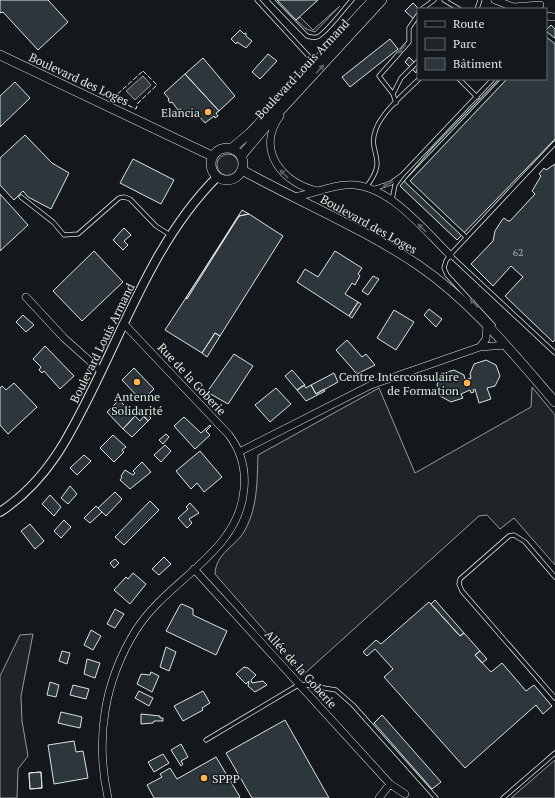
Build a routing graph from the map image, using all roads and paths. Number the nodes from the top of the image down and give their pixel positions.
1 (256, 0) edge
2 (272, 0) edge
3 (352, 0) edge
4 (372, 0) edge
5 (382, 0) edge
6 (434, 0) edge
7 (444, 0) edge
8 (495, 0) edge
9 (541, 5) edge
10 (423, 8) edge
11 (457, 8) edge
12 (417, 18) edge
13 (547, 35) edge
14 (555, 41) edge
15 (0, 55) edge
16 (314, 62) junction
17 (417, 62) edge
18 (418, 80) edge
19 (460, 80) edge
20 (492, 80) edge
21 (503, 80) edge
22 (392, 94) junction
23 (477, 97) junction
24 (294, 98) junction
25 (396, 103) junction
26 (555, 143) edge
27 (232, 148) junction
28 (212, 156) junction
29 (241, 156) junction
30 (242, 170) junction
31 (402, 175) junction
32 (217, 177) junction
33 (369, 188) junction
34 (318, 191) junction
35 (21, 197) dead end
36 (293, 197) junction
37 (392, 200) junction
38 (170, 235) junction
39 (466, 237) junction
40 (450, 255) junction
41 (26, 297) dead end
42 (124, 324) junction
43 (487, 324) junction
44 (506, 345) junction
45 (480, 347) junction
46 (555, 353) edge
47 (101, 370) junction
48 (555, 402) edge
49 (239, 452) junction
50 (0, 512) edge
51 (194, 569) junction
52 (555, 577) edge
53 (300, 684) junction
54 (555, 698) edge
55 (206, 740) dead end
56 (555, 753) edge
57 (390, 784) junction
58 (406, 794) dead end
59 (108, 798) edge
60 (379, 798) edge
61 (436, 798) edge
62 (503, 798) edge

1 - 16 lane
2 - 3 lane
4 - 16 main road, Boulevard Louis Armand
24 -> 5 main road, Boulevard Louis Armand
6 - 10 lane
7 - 11 lane
8 - 9 street
12 -> 22 lane
13 - 14 lane
15 - 28 main road, Boulevard des Loges
16 - 27 main road, Boulevard Louis Armand
17 - 22 lane
18 - 25 lane
19 - 23 lane
20 - 23 lane
21 - 39 lane
22 - 25 lane
23 - 31 lane
24 - 29 main road, Boulevard Louis Armand
34 -> 24 street
25 - 33 lane
26 - 39 lane
27 - 28 main road
27 - 29 main road
28 - 32 main road
29 - 30 main road
30 - 32 main road
30 - 36 main road, Boulevard des Loges
31 -> 33 lane
31 - 37 lane
32 - 38 street, Boulevard Louis Armand
33 - 34 street
33 - 37 street
34 - 36 street
35 - 38 lane
36 - 43 main road, Boulevard des Loges
40 -> 37 street
38 - 42 street, Boulevard Louis Armand
39 - 40 lane
44 -> 40 lane
40 - 46 lane
41 - 47 street
42 - 47 street, Boulevard Louis Armand
42 - 49 street, Rue de la Goberie
43 - 44 main road, Boulevard des Loges
43 - 45 street
44 - 45 street
44 - 48 main road, Boulevard des Loges
45 - 49 street
47 - 50 street, Boulevard Louis Armand
49 - 51 street, Rue de la Goberie
51 - 53 street, Allée de la Goberie
51 - 59 street, Rue de la Goberie
52 - 54 lane
53 - 55 lane
53 - 57 street, Allée de la Goberie
53 - 61 lane
56 - 62 lane
57 - 58 street, Allée de la Goberie
57 - 60 street

